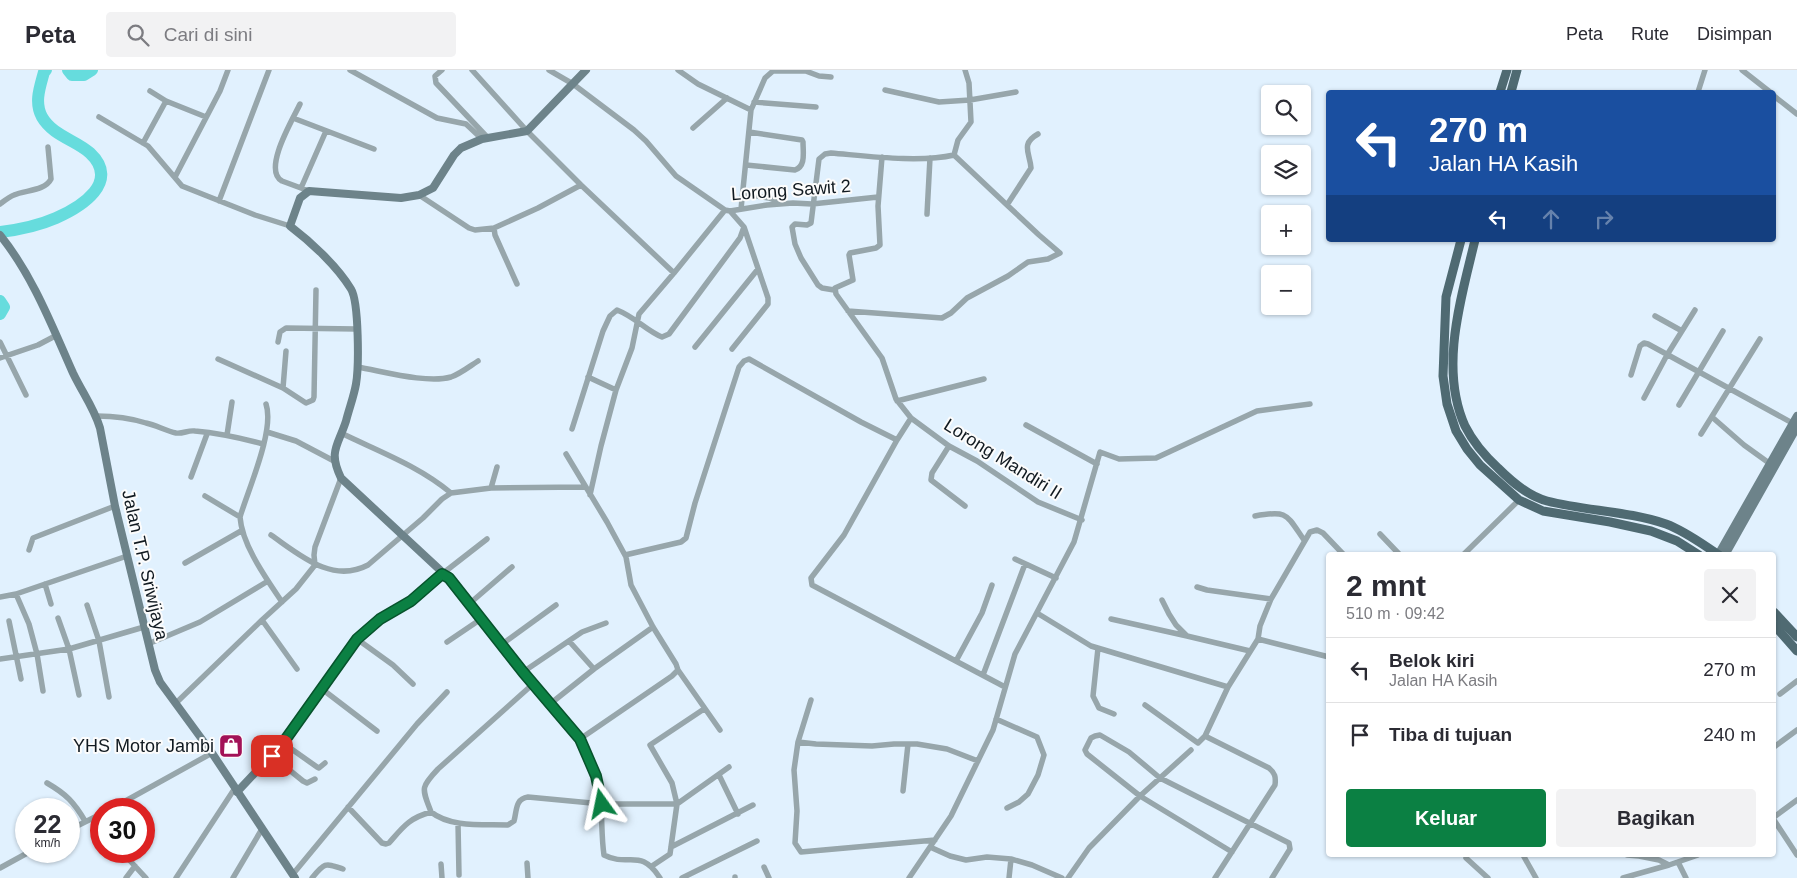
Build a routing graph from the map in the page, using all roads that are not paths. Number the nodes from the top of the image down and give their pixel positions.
1 (228, 70) edge
2 (269, 70) edge
3 (350, 70) edge
4 (366, 70) edge
5 (442, 70) edge
6 (472, 70) edge
7 (550, 70) edge
8 (586, 70) edge
9 (678, 70) edge
10 (965, 70) edge
11 (1506, 70) edge
12 (1517, 70) edge
13 (1705, 70) edge
14 (1742, 70) edge
15 (806, 71) edge
16 (362, 76) junction
17 (831, 77) dead end
18 (573, 84) junction
19 (885, 90) dead end
20 (1501, 90) edge
21 (1512, 90) edge
22 (1699, 90) edge
23 (1767, 90) edge
24 (150, 91) dead end
25 (1016, 92) dead end
26 (727, 98) junction
27 (1776, 98) edge
28 (970, 100) junction
29 (166, 101) junction
30 (754, 102) junction
31 (300, 104) dead end
32 (816, 107) dead end
33 (751, 110) junction
34 (1797, 114) edge
35 (99, 117) dead end
36 (206, 118) junction
37 (294, 118) junction
38 (693, 128) dead end
39 (326, 131) junction
40 (527, 131) junction
41 (749, 132) junction
42 (1038, 134) dead end
43 (485, 138) junction
44 (143, 143) junction
45 (48, 147) dead end
46 (374, 149) dead end
47 (954, 155) junction
48 (882, 157) junction
49 (930, 158) junction
50 (746, 165) junction
51 (174, 177) junction
52 (581, 185) junction
53 (305, 189) junction
54 (743, 194) junction
55 (419, 195) junction
56 (878, 197) junction
57 (219, 201) junction
58 (0, 204) edge
59 (783, 204) junction
60 (812, 204) junction
61 (1007, 205) junction
62 (741, 209) junction
63 (728, 211) junction
64 (927, 214) dead end
65 (290, 226) junction
66 (744, 227) junction
67 (494, 228) junction
68 (2, 237) edge
69 (1460, 242) edge
70 (1475, 242) edge
71 (758, 269) junction
72 (674, 273) junction
73 (517, 284) dead end
74 (316, 290) dead end
75 (834, 290) junction
76 (1695, 310) dead end
77 (848, 311) junction
78 (1655, 316) dead end
79 (637, 320) junction
80 (316, 329) junction
81 (356, 330) junction
82 (1682, 331) junction
83 (1723, 331) dead end
84 (57, 335) junction
85 (1760, 339) dead end
86 (0, 342) edge
87 (278, 342) dead end
88 (695, 347) dead end
89 (732, 349) dead end
90 (286, 351) dead end
91 (1667, 355) junction
92 (3, 357) edge
93 (218, 359) dead end
94 (478, 361) dead end
95 (357, 367) junction
96 (1699, 371) junction
97 (1631, 375) dead end
98 (588, 377) junction
99 (984, 379) dead end
100 (283, 388) junction
101 (1730, 388) junction
102 (616, 390) junction
103 (26, 395) dead end
104 (1644, 398) dead end
105 (897, 401) junction
106 (232, 402) dead end
107 (266, 404) dead end
108 (1310, 404) dead end
109 (1679, 405) dead end
110 (96, 416) junction
111 (1797, 416) edge
112 (1712, 417) junction
113 (911, 418) junction
114 (1026, 425) dead end
115 (1795, 425) edge
116 (572, 429) dead end
117 (267, 432) junction
118 (341, 433) junction
119 (207, 434) junction
120 (1701, 434) dead end
121 (227, 435) junction
122 (897, 440) junction
123 (263, 444) junction
124 (949, 446) junction
125 (566, 454) dead end
126 (334, 461) junction
127 (1769, 463) junction
128 (1097, 464) junction
129 (497, 466) dead end
130 (191, 477) dead end
131 (341, 478) junction
132 (585, 487) junction
133 (491, 488) junction
134 (451, 493) junction
135 (590, 495) junction
136 (205, 496) dead end
137 (1519, 500) junction
138 (115, 506) junction
139 (964, 506) dead end
140 (1255, 516) dead end
141 (240, 517) junction
142 (1082, 520) junction
143 (241, 531) junction
144 (403, 534) junction
145 (1380, 534) dead end
146 (271, 535) dead end
147 (487, 539) dead end
148 (1304, 540) junction
149 (29, 550) dead end
150 (1341, 552) edge
151 (1397, 552) edge
152 (1466, 552) edge
153 (1694, 552) edge
154 (1713, 552) edge
155 (1720, 552) edge
156 (1727, 552) edge
157 (625, 555) junction
158 (127, 556) junction
159 (1015, 559) dead end
160 (185, 563) dead end
161 (1025, 564) junction
162 (315, 565) junction
163 (512, 567) dead end
164 (442, 574) junction
165 (1056, 578) junction
166 (268, 581) junction
167 (45, 584) junction
168 (992, 585) dead end
169 (1197, 587) dead end
170 (16, 594) junction
171 (0, 597) edge
172 (1271, 599) junction
173 (1162, 600) dead end
174 (282, 602) junction
175 (51, 604) dead end
176 (469, 604) junction
177 (87, 605) dead end
178 (556, 605) dead end
179 (1037, 613) junction
180 (1776, 614) edge
181 (58, 618) dead end
182 (481, 619) junction
183 (1111, 619) dead end
184 (262, 620) junction
185 (9, 621) dead end
186 (606, 623) dead end
187 (144, 627) junction
188 (653, 627) junction
189 (1776, 627) edge
190 (1187, 636) junction
191 (1797, 637) edge
192 (357, 639) junction
193 (1258, 639) junction
194 (99, 641) junction
195 (569, 641) junction
196 (448, 642) dead end
197 (148, 644) junction
198 (502, 645) junction
199 (1098, 648) junction
200 (69, 649) junction
201 (1250, 651) junction
202 (1797, 651) edge
203 (37, 654) junction
204 (1326, 656) edge
205 (17, 657) junction
206 (0, 659) edge
207 (956, 661) junction
208 (297, 669) dead end
209 (594, 670) junction
210 (678, 670) junction
211 (523, 672) junction
212 (983, 675) junction
213 (21, 679) dead end
214 (1797, 680) edge
215 (413, 684) dead end
216 (533, 684) junction
217 (1005, 687) junction
218 (1228, 687) junction
219 (322, 689) junction
220 (43, 691) dead end
221 (447, 692) dead end
222 (1780, 694) dead end
223 (79, 695) dead end
224 (109, 697) dead end
225 (811, 700) dead end
226 (176, 703) junction
227 (550, 704) junction
228 (1145, 705) dead end
229 (704, 709) junction
230 (1114, 714) dead end
231 (996, 719) junction
232 (720, 730) dead end
233 (1797, 730) edge
234 (377, 731) dead end
235 (1205, 736) junction
236 (580, 739) junction
237 (798, 742) junction
238 (283, 743) junction
239 (908, 744) junction
240 (1776, 746) edge
241 (1191, 750) dead end
242 (212, 753) junction
243 (272, 756) junction
244 (978, 761) junction
245 (325, 763) dead end
246 (729, 767) dead end
247 (719, 774) junction
248 (1160, 778) junction
249 (315, 779) dead end
250 (48, 783) dead end
251 (236, 790) junction
252 (903, 790) dead end
253 (1140, 796) junction
254 (131, 798) edge
255 (1797, 800) edge
256 (602, 804) junction
257 (677, 804) junction
258 (753, 805) dead end
259 (348, 808) junction
260 (1007, 808) dead end
261 (431, 812) junction
262 (738, 814) junction
263 (1776, 816) edge
264 (90, 820) edge
265 (85, 821) junction
266 (1776, 821) edge
267 (458, 823) junction
268 (1251, 823) junction
269 (80, 824) edge
270 (262, 829) junction
271 (935, 840) junction
272 (757, 841) dead end
273 (672, 847) junction
274 (930, 847) junction
275 (1232, 852) junction
276 (1797, 855) edge
277 (1524, 857) edge
278 (1644, 857) edge
279 (1692, 857) edge
280 (1466, 858) dead end
281 (1011, 859) junction
282 (15, 860) edge
283 (1678, 862) junction
284 (132, 863) edge
285 (527, 863) dead end
286 (441, 864) dead end
287 (1669, 865) junction
288 (135, 866) junction
289 (652, 866) junction
290 (764, 867) dead end
291 (0, 868) edge
292 (344, 869) dead end
293 (459, 875) dead end
294 (294, 876) edge
295 (126, 878) edge
296 (146, 878) edge
297 (176, 878) edge
298 (233, 878) edge
299 (312, 878) edge
300 (442, 878) edge
301 (528, 878) edge
302 (660, 878) edge
303 (682, 878) edge
304 (769, 878) edge
305 (909, 878) edge
306 (1009, 878) edge
307 (1062, 878) edge
308 (1068, 878) edge
309 (1215, 878) edge
310 (1272, 878) edge
311 (1488, 878) edge
312 (1536, 878) edge
313 (1623, 878) edge
314 (1686, 878) edge

1 - 36 street
2 - 57 street
3 - 16 street
4 - 16 street
5 - 43 street
6 - 40 street
7 - 18 street, Lorong Sawit 2
8 - 18 street
9 - 26 street
10 - 28 street
11 - 20 main road
12 - 21 main road
13 - 22 street
14 - 23 street
15 - 17 street
15 - 30 street
16 - 43 street
18 - 40 street
18 - 63 street, Lorong Sawit 2
19 - 28 street
24 - 29 street
25 - 28 street
26 - 33 street
26 - 38 street
27 - 34 street
28 - 47 street
29 - 36 street
29 - 44 street
30 - 32 street
30 - 33 street
31 - 37 street
33 - 41 street
35 - 44 street
36 - 51 street
37 - 39 street
37 - 53 street
39 - 46 street
39 - 53 street
40 - 43 street
40 - 52 street
41 - 50 street
41 - 50 street
42 - 61 street
43 - 55 street
44 - 51 street
45 - 58 street
47 - 49 street
47 - 61 street
48 - 49 street
48 - 56 street
48 - 60 street
49 - 64 street
50 - 54 street
51 - 57 street
52 - 67 street
52 - 72 street
53 - 55 street
53 - 65 street
54 - 59 street
54 - 62 street
55 - 67 street
56 - 60 street, Lorong Sawit 2
56 - 75 street
57 - 65 street
59 - 60 street, Lorong Sawit 2
59 - 62 street, Lorong Sawit 2
60 - 75 street
61 - 77 street
62 - 63 street, Lorong Sawit 2
63 - 66 street
63 - 72 street
65 - 81 street
66 - 71 street
66 - 79 street
67 - 73 street
68 - 84 street, Jalan T.P. Sriwijaya
69 - 137 main road
70 - 154 main road
71 - 88 street
71 - 89 street
72 - 79 street
74 - 80 street
75 - 77 street
76 - 82 street
77 - 105 street
78 - 82 street
79 - 98 street
79 - 102 street
80 - 81 street
80 - 87 street
80 - 100 street
81 - 95 street
82 - 91 street
83 - 96 street
84 - 92 street
84 - 110 street, Jalan T.P. Sriwijaya
85 - 101 street
86 - 92 street
90 - 100 street
91 - 96 street
91 - 97 street
91 - 104 street
92 - 103 street
93 - 100 street
94 - 95 street
95 - 118 street
96 - 101 street
96 - 109 street
98 - 102 street
98 - 116 street
99 - 105 street
101 - 112 street
101 - 115 street
102 - 135 street
105 - 113 street, Lorong Mandiri II
106 - 121 street
107 - 117 street
108 - 128 street
110 - 119 street
110 - 138 street, Jalan T.P. Sriwijaya
111 - 115 street
112 - 120 street
112 - 127 street
113 - 122 street
113 - 124 street, Lorong Mandiri II
114 - 128 street
115 - 127 street
115 - 156 street
117 - 123 street
117 - 126 street
118 - 126 street
118 - 134 street
119 - 121 street
119 - 130 street
121 - 123 street
122 - 157 street
122 - 207 street
123 - 141 street
124 - 139 street
124 - 142 street, Lorong Mandiri II
125 - 132 street
126 - 131 street
127 - 155 street
128 - 142 street
129 - 133 street
131 - 144 street
131 - 162 street
132 - 133 street
132 - 135 street
133 - 134 street
134 - 144 street
135 - 157 street
136 - 141 street
137 - 152 street
137 - 153 main road
138 - 149 street
138 - 158 street, Jalan T.P. Sriwijaya
140 - 148 street
141 - 143 street
142 - 165 street
143 - 160 street
143 - 166 street
144 - 162 street
144 - 164 street
145 - 151 street
146 - 162 street
147 - 164 street
148 - 150 street
148 - 172 street
157 - 188 street
158 - 167 street
158 - 187 street, Jalan T.P. Sriwijaya
159 - 161 street
161 - 165 street
161 - 212 street
162 - 174 street
163 - 176 street
164 - 176 street
164 - 192 street
165 - 179 street
166 - 174 street
166 - 197 street
167 - 170 street
167 - 175 street
168 - 207 street
169 - 172 street
170 - 171 street
170 - 203 street
172 - 193 street
173 - 190 street
174 - 184 street
176 - 182 street
177 - 194 street
178 - 198 street
179 - 199 street
179 - 217 street
180 - 191 main road
181 - 200 street
182 - 196 street
182 - 198 street
183 - 190 street
184 - 208 street
184 - 226 street
185 - 205 street
186 - 195 street
187 - 194 street
187 - 197 street, Jalan T.P. Sriwijaya
188 - 209 street
188 - 210 street
189 - 202 main road
190 - 201 street
192 - 215 street
192 - 219 street
193 - 201 street
193 - 204 street
194 - 200 street
194 - 224 street
195 - 209 street
195 - 211 street
197 - 226 street, Jalan T.P. Sriwijaya
198 - 211 street
199 - 218 street
199 - 230 street
200 - 203 street
200 - 223 street
201 - 218 street
203 - 205 street
203 - 220 street
205 - 206 street
205 - 213 street
207 - 212 street
209 - 227 street
210 - 229 street
210 - 236 street
211 - 216 street
212 - 217 street
214 - 222 street
216 - 227 street
216 - 261 street
217 - 231 street
218 - 235 street
219 - 234 street
219 - 238 street
221 - 259 street
225 - 237 street
226 - 242 street, Jalan T.P. Sriwijaya
227 - 236 street
228 - 235 street
229 - 232 street
229 - 257 street
231 - 244 street
231 - 260 street
233 - 240 street
235 - 268 street
236 - 256 street
237 - 239 street
237 - 271 street
238 - 243 street
238 - 245 street
239 - 244 street
239 - 252 street
241 - 248 street
242 - 251 street, Jalan T.P. Sriwijaya
242 - 254 street
243 - 249 street
243 - 251 street
244 - 271 street
246 - 247 street
247 - 257 street
247 - 262 street
248 - 253 street
248 - 253 street
248 - 268 street
250 - 265 street
251 - 270 street, Jalan T.P. Sriwijaya
251 - 297 street
253 - 275 street
253 - 308 street
255 - 263 street
256 - 257 street
256 - 267 street
256 - 289 street
257 - 273 street
258 - 262 street
259 - 261 street
259 - 294 street
261 - 267 street
262 - 273 street
264 - 265 street
265 - 269 street
266 - 276 street
267 - 293 street
268 - 275 street
268 - 310 street
270 - 294 street, Jalan T.P. Sriwijaya
270 - 298 street
271 - 274 street
272 - 303 street
273 - 289 street
274 - 281 street
274 - 305 street
275 - 309 street
277 - 312 street
278 - 287 street
279 - 283 street
280 - 311 street
281 - 306 street
281 - 307 street
282 - 291 street
283 - 287 street
283 - 314 street
284 - 288 street
285 - 301 street
286 - 300 street
287 - 313 street
288 - 295 street
288 - 296 street
289 - 302 street
290 - 304 street
292 - 299 street

